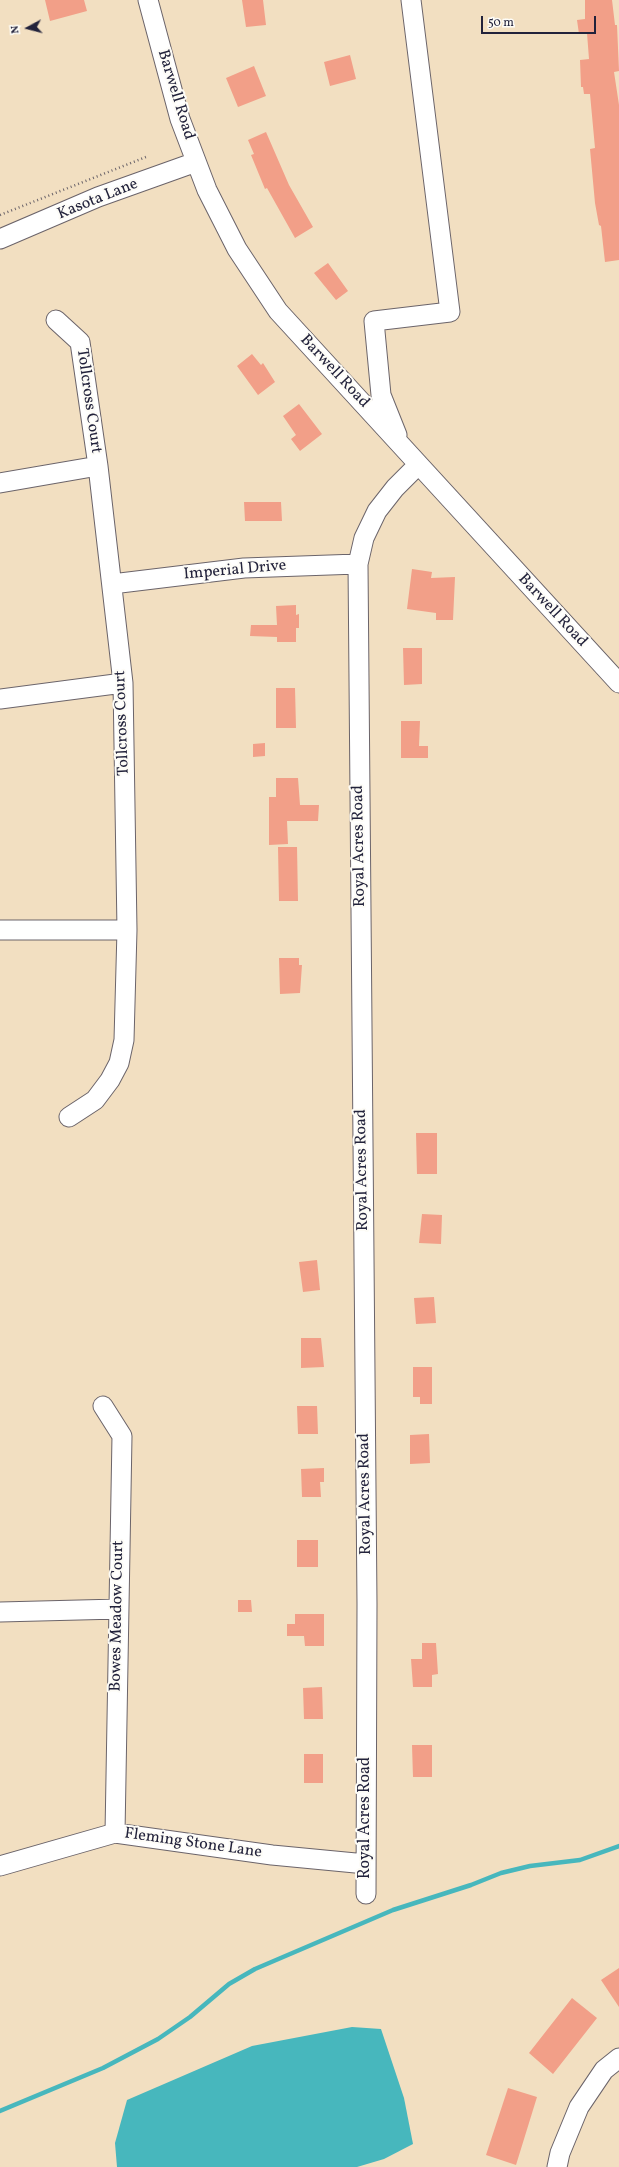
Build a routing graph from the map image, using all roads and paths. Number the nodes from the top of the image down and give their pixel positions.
1 (148, 0) edge
2 (411, 0) edge
3 (146, 157) dead end
4 (196, 162) junction
5 (0, 214) edge
6 (0, 239) edge
7 (56, 320) dead end
8 (400, 444) junction
9 (418, 465) junction
10 (98, 466) junction
11 (0, 483) edge
12 (358, 564) junction
13 (112, 584) junction
14 (123, 683) junction
15 (619, 683) edge
16 (0, 699) edge
17 (0, 930) edge
18 (127, 930) junction
19 (69, 1117) dead end
20 (103, 1406) dead end
21 (119, 1609) junction
22 (0, 1612) edge
23 (115, 1833) junction
24 (366, 1864) junction
25 (0, 1866) edge
26 (366, 1894) dead end
27 (619, 2058) edge
28 (558, 2167) edge

1 - 4 street, Barwell Road
2 - 8 street
3 - 5 path
4 - 6 street, Kasota Lane
4 - 8 street, Barwell Road
7 - 10 street, Tollcross Court
8 - 9 street, Barwell Road
9 - 12 street, Royal Acres Road
9 - 15 street, Barwell Road
10 - 11 street
10 - 13 street, Tollcross Court
12 - 13 street, Imperial Drive
12 - 24 street, Royal Acres Road
13 - 14 street, Tollcross Court
14 - 16 street
14 - 18 street, Tollcross Court
17 - 18 street
18 - 19 street, Tollcross Court
20 - 21 street, Bowes Meadow Court
21 - 22 street
21 - 23 street, Bowes Meadow Court
23 - 24 street, Fleming Stone Lane
23 - 25 street, Fleming Stone Lane
24 - 26 street, Royal Acres Road
27 - 28 street

